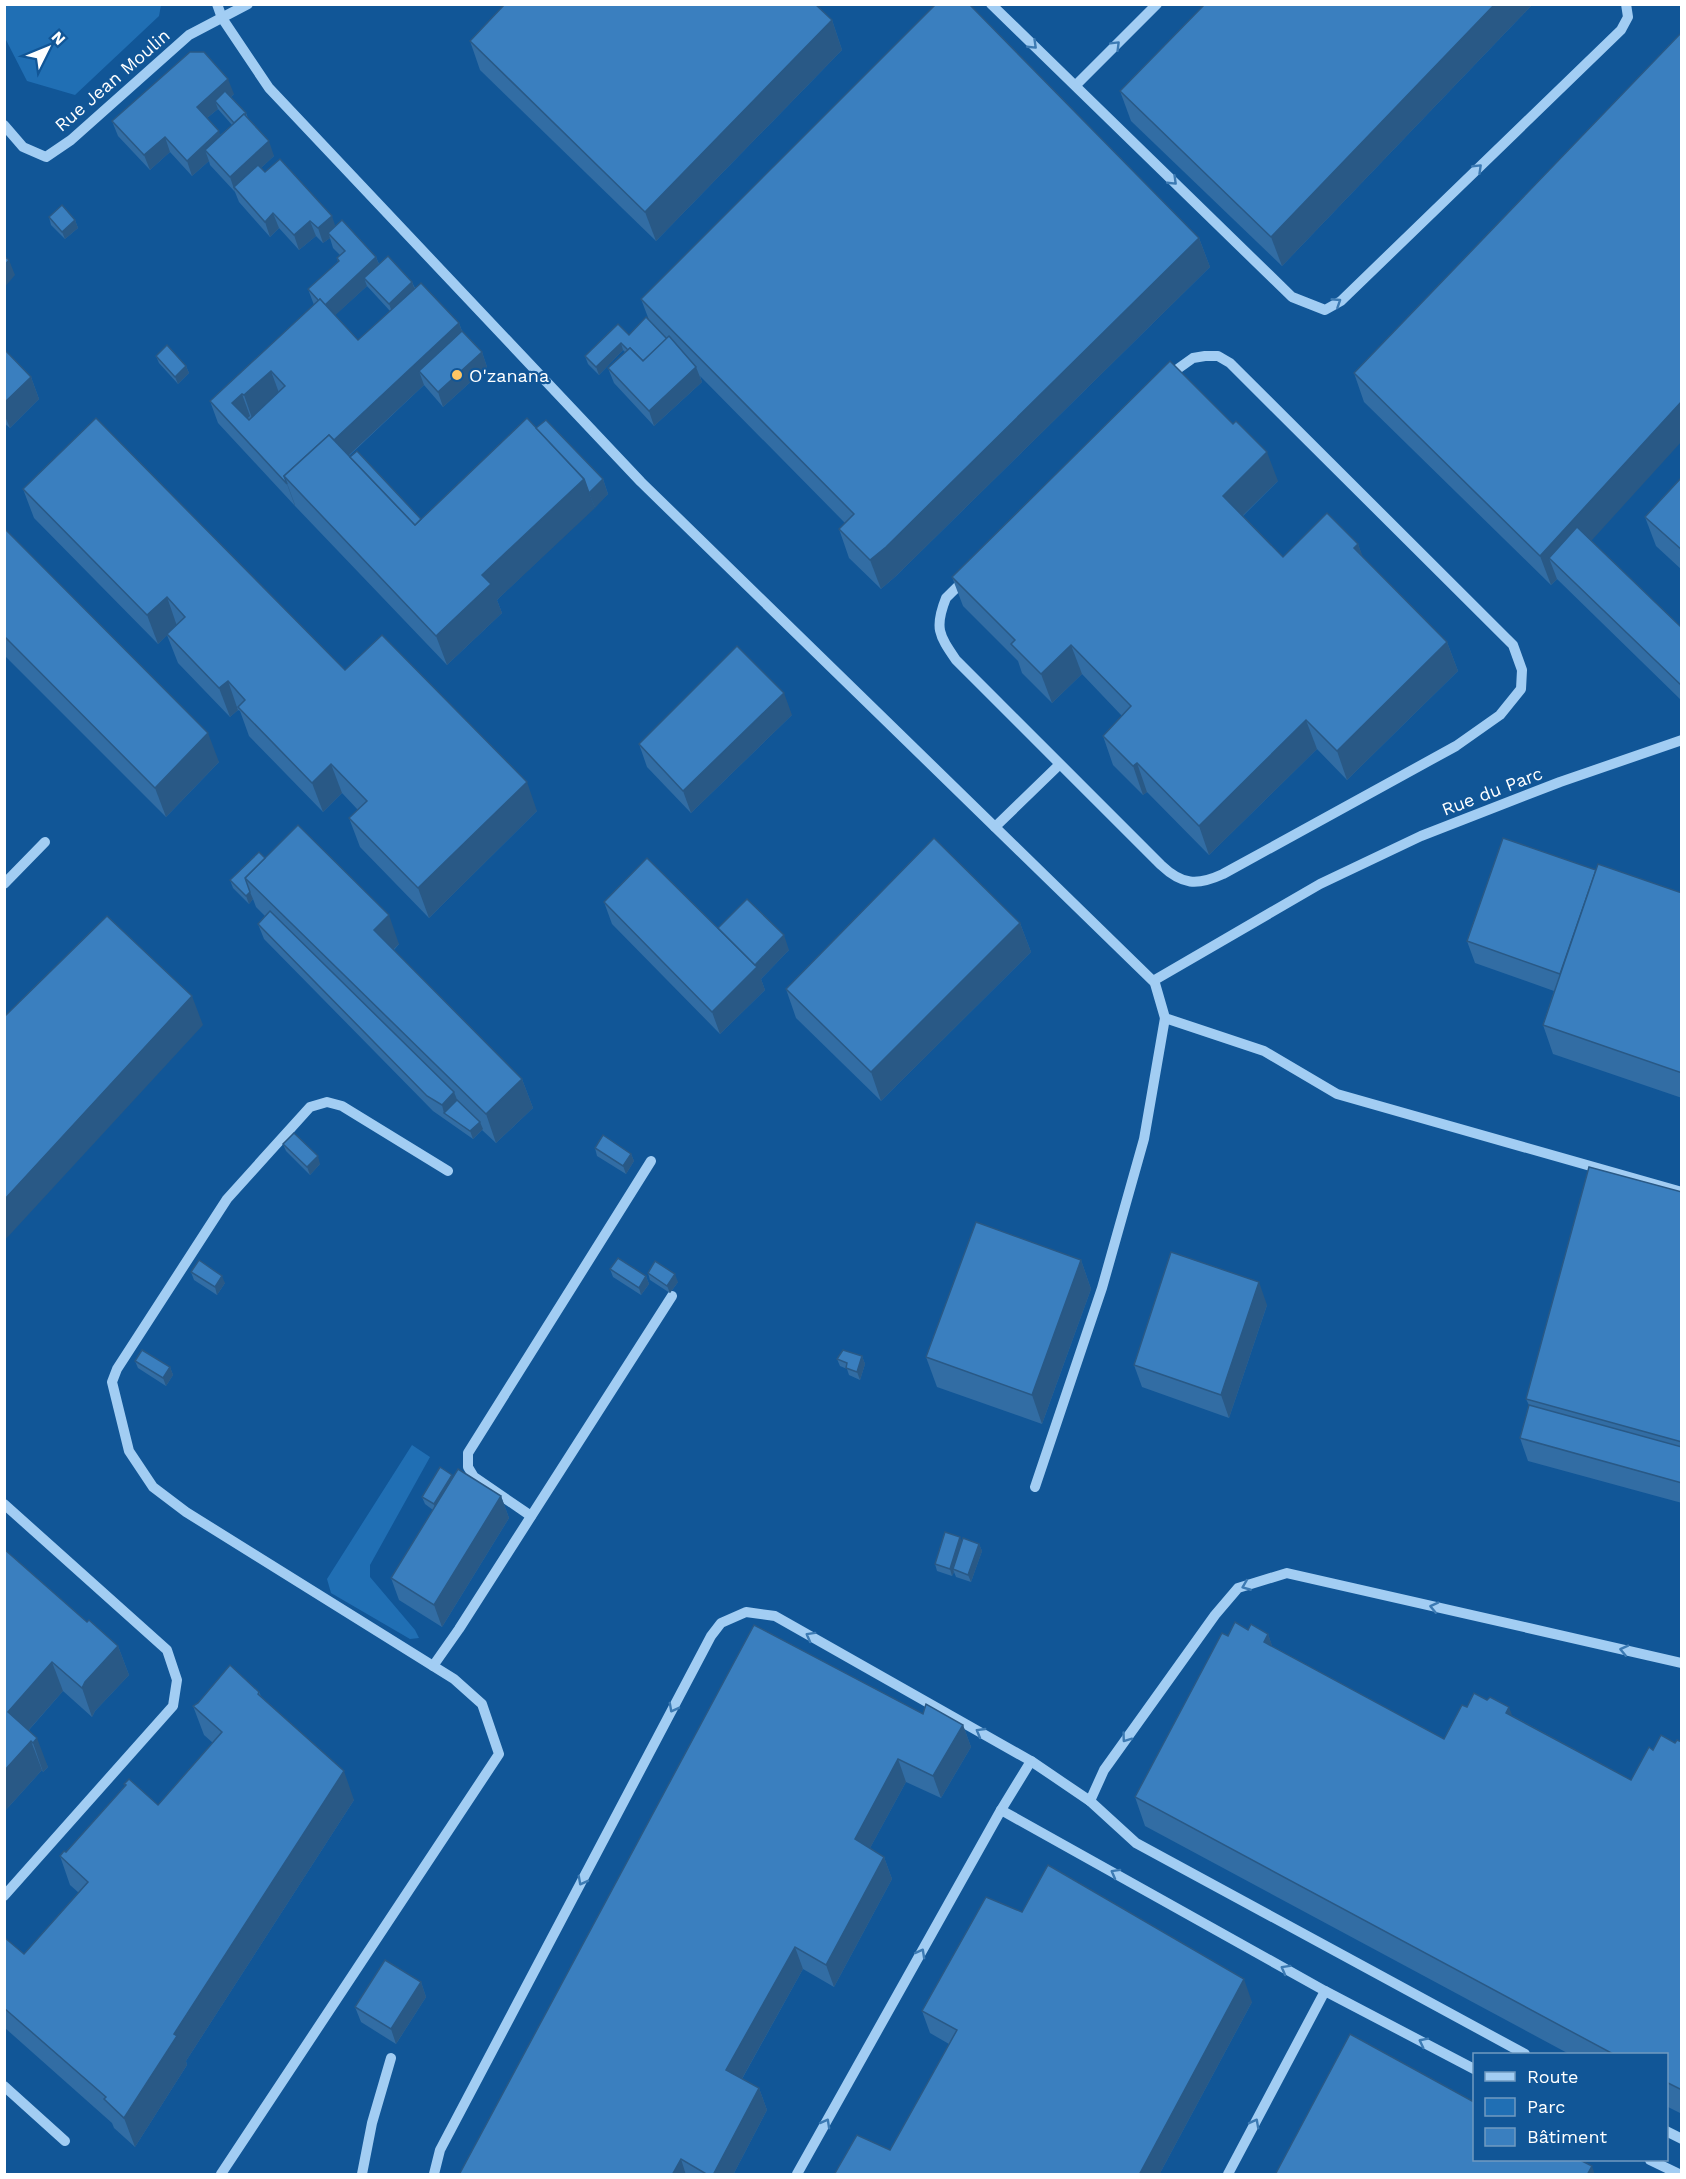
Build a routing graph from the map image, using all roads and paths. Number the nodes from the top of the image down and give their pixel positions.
1 (217, 4) edge
2 (248, 4) edge
3 (991, 4) edge
4 (1157, 4) edge
5 (1626, 4) edge
6 (222, 18) junction
7 (1076, 86) junction
8 (4, 125) edge
9 (1682, 740) edge
10 (1059, 765) junction
11 (995, 827) junction
12 (45, 842) dead end
13 (4, 884) edge
14 (1154, 980) junction
15 (1165, 1017) junction
16 (651, 1161) dead end
17 (448, 1171) dead end
18 (1682, 1192) edge
19 (672, 1296) dead end
20 (1035, 1487) dead end
21 (4, 1504) edge
22 (531, 1516) junction
23 (1682, 1663) edge
24 (433, 1666) junction
25 (1031, 1761) junction
26 (1090, 1801) junction
27 (1001, 1810) junction
28 (4, 1896) edge
29 (1325, 1991) junction
30 (1521, 2053) edge
31 (391, 2058) dead end
32 (1473, 2068) edge
33 (4, 2086) edge
34 (1668, 2132) edge
35 (1682, 2139) edge
36 (66, 2141) dead end
37 (1652, 2161) edge
38 (221, 2175) edge
39 (363, 2175) edge
40 (434, 2175) edge
41 (797, 2175) edge
42 (1228, 2175) edge
43 (1679, 2175) edge

1 - 6 street
2 - 6 street, Rue Jean Moulin
3 -> 7 street
7 -> 4 street
7 -> 5 street
6 - 8 street, Rue Jean Moulin
6 - 11 street
9 - 14 street, Rue du Parc
10 - 10 street
10 - 11 street
11 - 14 street
12 - 13 street
14 - 15 street
15 - 18 street
15 - 20 street
16 - 22 street
17 - 24 street
19 - 22 street
21 - 28 street
22 - 24 street
23 -> 26 street
24 - 38 street
25 - 26 street
25 - 27 street
25 -> 40 street
26 - 30 street
29 -> 27 street
41 -> 27 street
32 -> 29 street
42 -> 29 street
31 - 39 street
33 - 36 street
34 - 35 street
37 - 43 street

